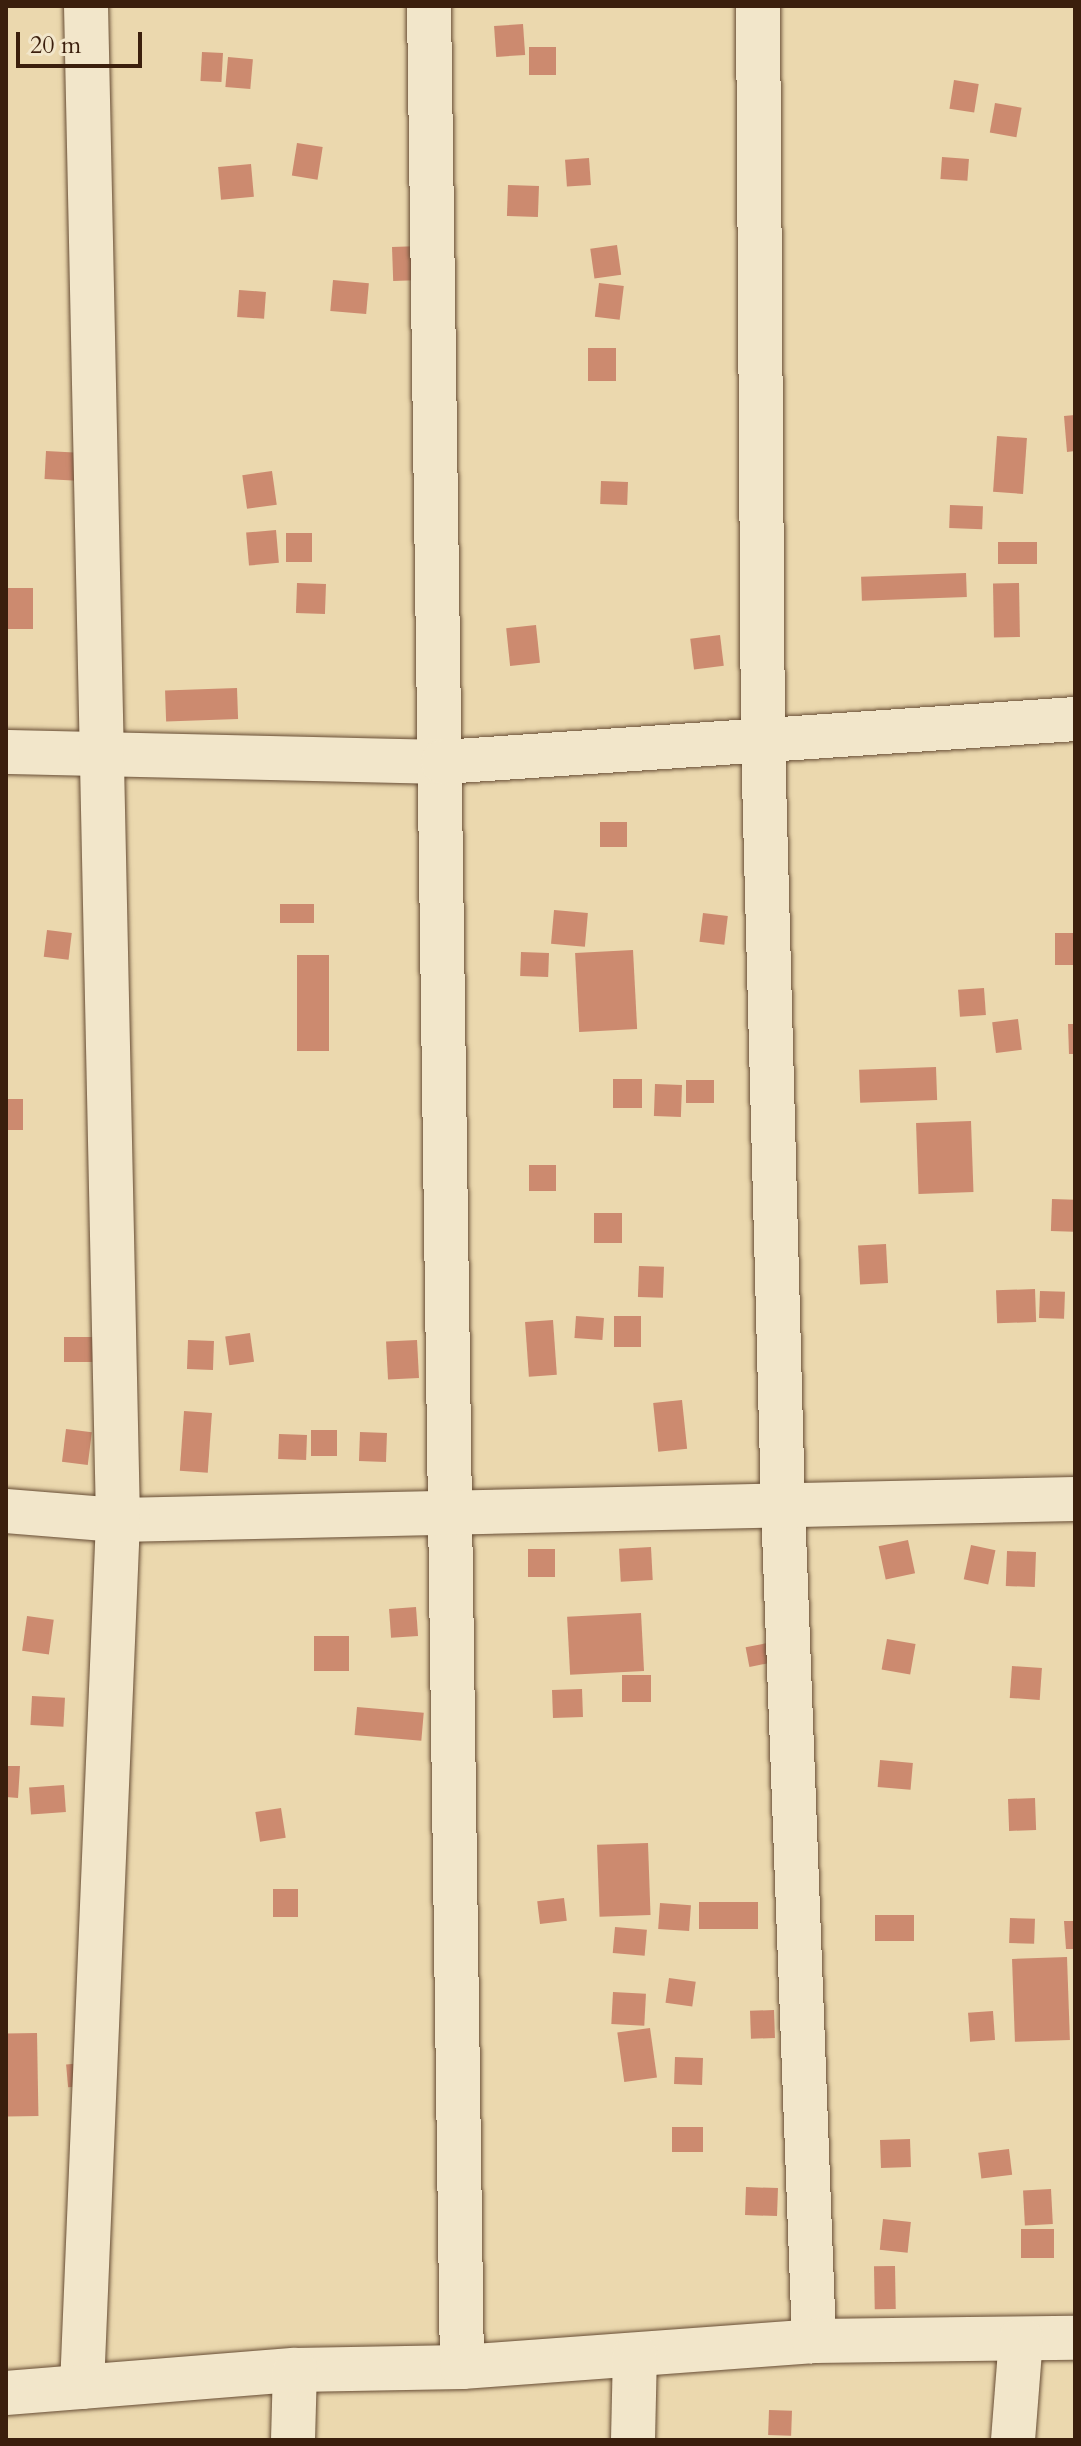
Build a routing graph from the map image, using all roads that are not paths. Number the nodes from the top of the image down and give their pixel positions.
1 (86, 6) edge
2 (429, 6) edge
3 (758, 6) edge
4 (1075, 719) edge
5 (763, 741) junction
6 (6, 752) edge
7 (105, 756) junction
8 (443, 762) junction
9 (1075, 1499) edge
10 (783, 1506) junction
11 (6, 1511) edge
12 (451, 1514) junction
13 (118, 1520) junction
14 (1075, 2338) edge
15 (1021, 2339) junction
16 (814, 2341) junction
17 (635, 2355) junction
18 (462, 2367) junction
19 (295, 2370) junction
20 (82, 2387) junction
21 (6, 2393) edge
22 (293, 2440) edge
23 (633, 2440) edge
24 (1013, 2440) edge

1 - 7 street
2 - 8 street
3 - 5 street
4 - 5 street
5 - 8 street
5 - 10 street
6 - 7 street
7 - 8 street
7 - 13 street
8 - 12 street
9 - 10 street
10 - 12 street
10 - 16 street
11 - 13 street
12 - 13 street
12 - 18 street
13 - 20 street
14 - 15 street
15 - 16 street
15 - 24 street
16 - 17 street
17 - 18 street
17 - 23 street
18 - 19 street
19 - 20 street
19 - 22 street
20 - 21 street

